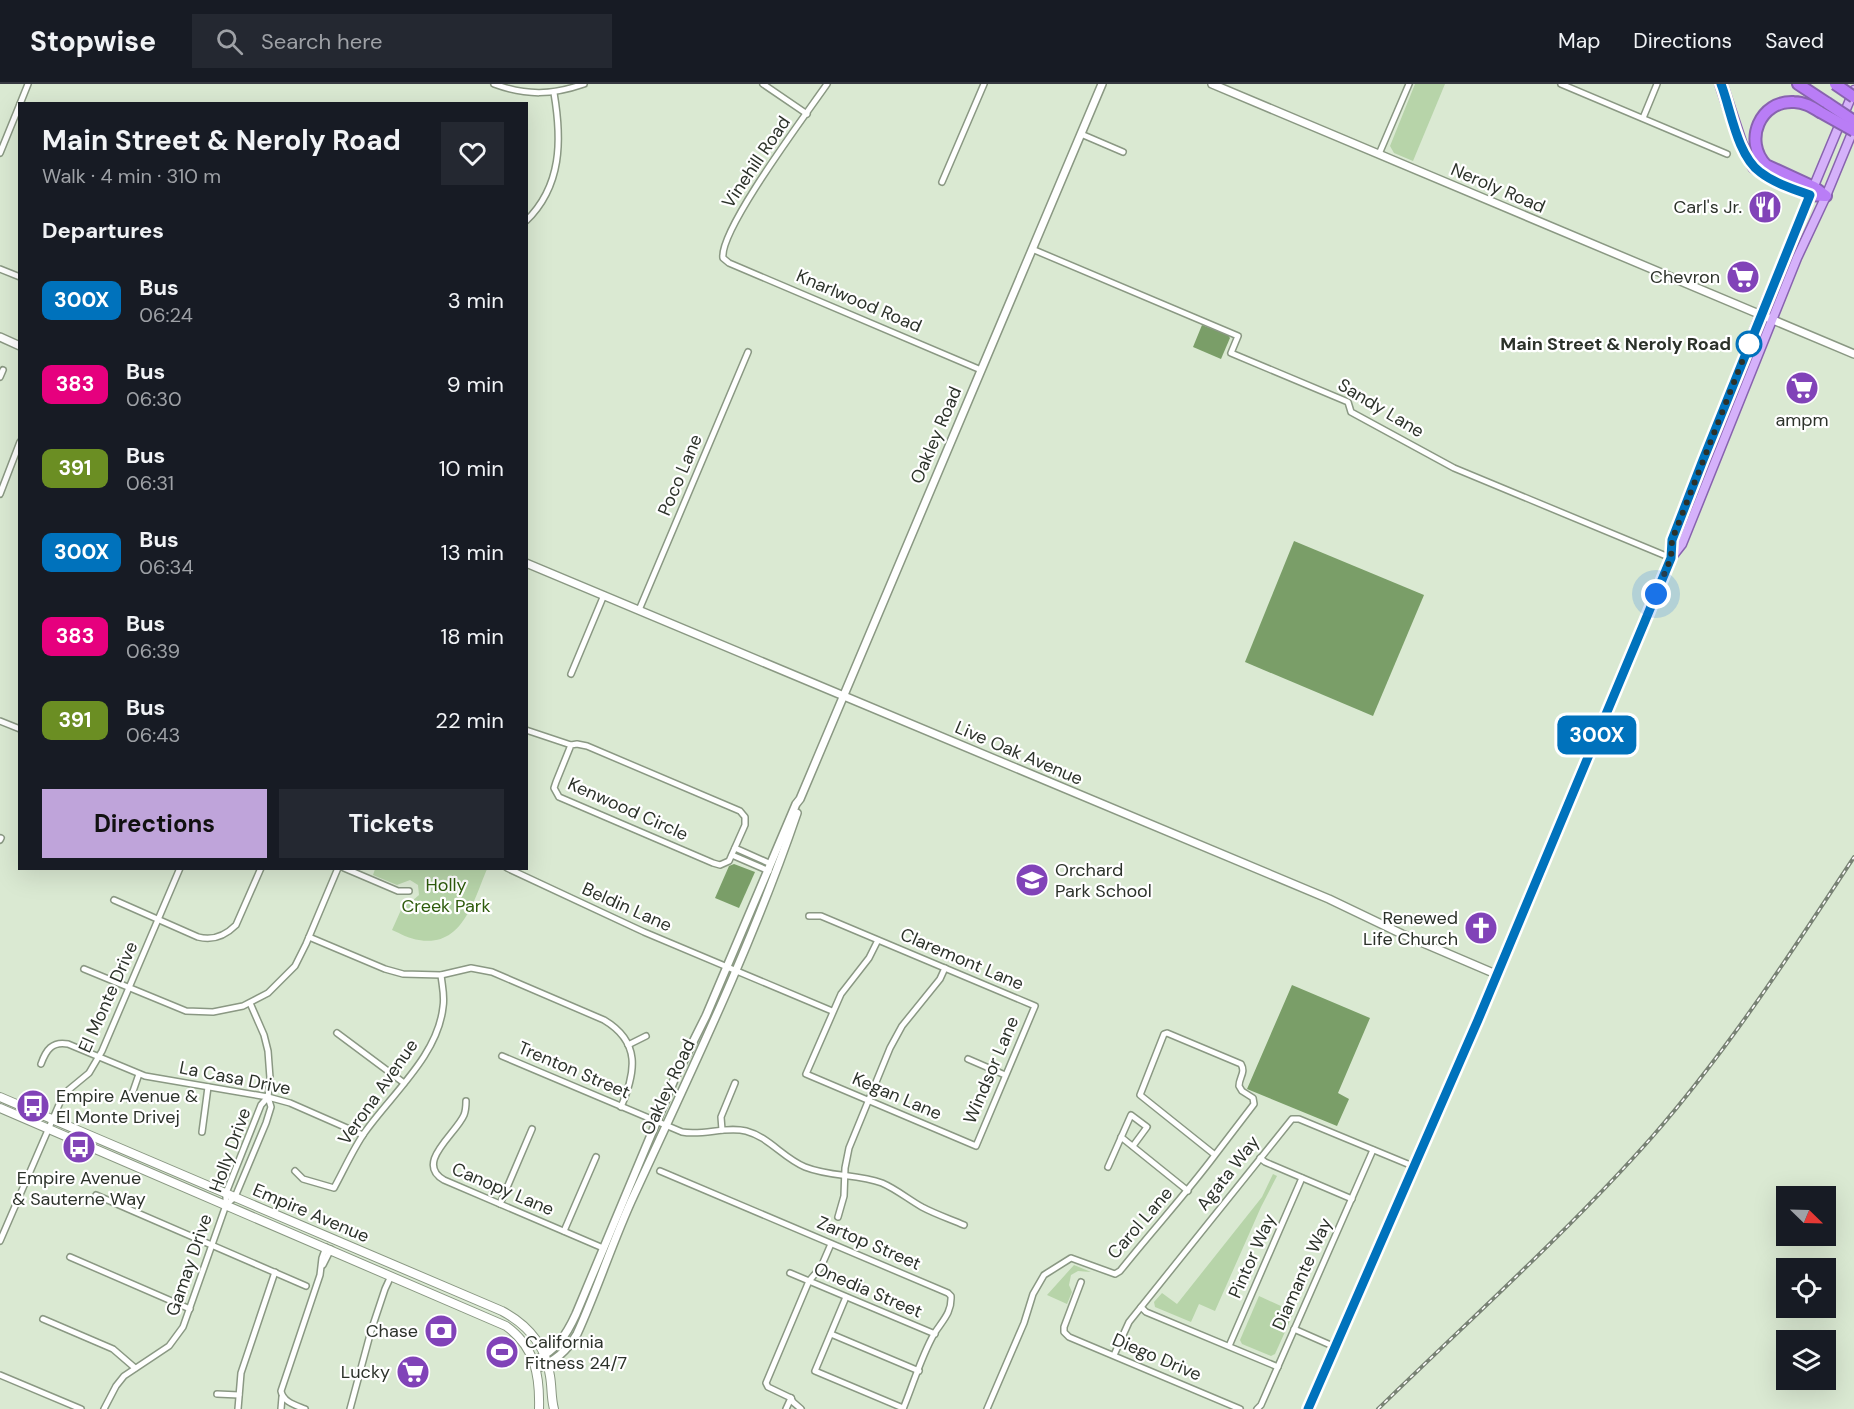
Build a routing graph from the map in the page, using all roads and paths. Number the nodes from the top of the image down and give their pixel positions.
1 (28, 84) edge
2 (494, 84) edge
3 (584, 84) edge
4 (764, 84) edge
5 (827, 84) edge
6 (984, 84) edge
7 (1102, 84) edge
8 (1212, 84) edge
9 (1408, 84) edge
10 (1561, 84) edge
11 (1657, 84) edge
12 (1721, 84) edge
13 (1797, 84) edge
14 (1835, 84) edge
15 (1854, 90) edge
16 (554, 93) junction
17 (1854, 96) edge
18 (21, 102) edge
19 (1823, 107) junction
20 (18, 109) edge
21 (807, 114) junction
22 (1643, 118) junction
23 (1854, 121) edge
24 (12, 123) junction
25 (18, 125) edge
26 (1854, 130) edge
27 (1081, 134) junction
28 (1123, 152) dead end
29 (0, 153) edge
30 (1379, 154) junction
31 (1727, 154) dead end
32 (942, 182) dead end
33 (1812, 191) junction
34 (1826, 196) junction
35 (528, 219) edge
36 (1032, 249) junction
37 (725, 261) joint
38 (0, 269) edge
39 (18, 276) edge
40 (1760, 315) junction
41 (1772, 320) junction
42 (0, 337) edge
43 (18, 344) edge
44 (748, 352) dead end
45 (1854, 354) edge
46 (3, 370) dead end
47 (981, 370) junction
48 (0, 377) edge
49 (18, 447) edge
50 (0, 494) edge
51 (1671, 558) junction
52 (528, 564) edge
53 (604, 595) junction
54 (639, 610) junction
55 (571, 674) dead end
56 (843, 695) junction
57 (0, 721) edge
58 (18, 728) edge
59 (528, 731) edge
60 (571, 745) junction
61 (735, 848) junction
62 (732, 855) junction
63 (751, 856) junction
64 (748, 862) junction
65 (773, 869) junction
66 (179, 870) edge
67 (260, 870) edge
68 (337, 870) edge
69 (349, 870) edge
70 (511, 870) edge
71 (410, 891) dead end
72 (114, 900) dead end
73 (809, 916) dead end
74 (158, 919) junction
75 (309, 937) junction
76 (878, 940) junction
77 (727, 966) junction
78 (945, 968) junction
79 (84, 969) dead end
80 (736, 970) junction
81 (441, 975) junction
82 (1498, 975) junction
83 (129, 988) junction
84 (250, 1003) junction
85 (1035, 1006) joint
86 (832, 1011) junction
87 (337, 1033) dead end
88 (646, 1036) dead end
89 (628, 1045) junction
90 (502, 1056) dead end
91 (99, 1057) junction
92 (968, 1059) dead end
93 (41, 1064) dead end
94 (139, 1074) junction
95 (1005, 1075) junction
96 (404, 1083) junction
97 (735, 1083) dead end
98 (208, 1087) junction
99 (0, 1097) edge
100 (268, 1097) junction
101 (130, 1100) dead end
102 (869, 1100) junction
103 (466, 1101) dead end
104 (621, 1107) junction
105 (0, 1108) edge
106 (52, 1119) junction
107 (657, 1122) junction
108 (666, 1126) junction
109 (48, 1128) junction
110 (532, 1129) dead end
111 (722, 1130) junction
112 (202, 1132) dead end
113 (363, 1135) junction
114 (1121, 1137) junction
115 (976, 1146) joint
116 (1133, 1146) junction
117 (1373, 1150) junction
118 (1215, 1155) junction
119 (596, 1157) dead end
120 (1260, 1158) junction
121 (1108, 1167) dead end
122 (1414, 1167) junction
123 (295, 1171) dead end
124 (660, 1172) dead end
125 (845, 1175) junction
126 (1302, 1179) junction
127 (1188, 1191) junction
128 (226, 1193) junction
129 (96, 1195) dead end
130 (235, 1197) junction
131 (1352, 1199) junction
132 (226, 1204) junction
133 (500, 1204) junction
134 (838, 1218) dead end
135 (964, 1225) dead end
136 (564, 1231) junction
137 (0, 1241) edge
138 (831, 1244) junction
139 (211, 1245) junction
140 (329, 1248) junction
141 (603, 1248) junction
142 (366, 1253) junction
143 (70, 1257) dead end
144 (275, 1272) junction
145 (790, 1274) dead end
146 (391, 1276) junction
147 (809, 1281) junction
148 (1081, 1282) dead end
149 (306, 1286) dead end
150 (846, 1297) junction
151 (1141, 1307) junction
152 (190, 1309) junction
153 (43, 1319) dead end
154 (1294, 1329) junction
155 (831, 1334) junction
156 (934, 1334) junction
157 (1229, 1346) junction
158 (1335, 1347) junction
159 (545, 1355) junction
160 (1114, 1355) junction
161 (548, 1364) junction
162 (536, 1365) junction
163 (1278, 1366) junction
164 (135, 1368) junction
165 (919, 1371) junction
166 (0, 1375) edge
167 (217, 1394) dead end
168 (239, 1395) junction
169 (282, 1397) junction
170 (791, 1398) junction
171 (81, 1409) edge
172 (104, 1409) edge
173 (238, 1409) edge
174 (281, 1409) edge
175 (305, 1409) edge
176 (350, 1409) edge
177 (539, 1409) edge
178 (554, 1409) edge
179 (786, 1409) edge
180 (801, 1409) edge
181 (903, 1409) edge
182 (987, 1409) edge
183 (1240, 1409) edge
184 (1257, 1409) edge
185 (1308, 1409) edge

1 - 18 street
2 - 16 street
3 - 16 street
4 - 21 street
5 - 21 street, Vinehill Road
6 - 32 street
7 - 27 street, Oakley Road
8 - 30 street, Neroly Road
9 - 30 street
10 - 22 street
11 - 22 street
12 - 33 highway
13 - 19 highway
14 - 17 highway, bridge
15 - 33 main road
16 - 35 street
19 - 23 highway, bridge
19 - 26 highway, bridge
19 - 33 highway
20 - 24 street
21 - 37 street, Vinehill Road
22 - 31 street
24 - 25 street
24 - 29 street
26 - 34 main road
27 - 28 street
27 - 36 street, Oakley Road
30 - 40 street, Neroly Road
33 - 34 highway
33 - 40 main road
34 - 41 main road
36 - 47 street, Oakley Road
36 - 51 street, Sandy Lane
37 - 47 street, Knarlwood Road
38 - 39 street
40 - 41 street, Neroly Road
40 - 51 main road
41 - 45 street, Neroly Road
41 - 51 main road
42 - 43 street
44 - 54 street, Poco Lane
46 - 48 street
47 - 56 street, Oakley Road
49 - 50 street
51 - 82 main road
52 - 53 street, Live Oak Avenue
53 - 54 street, Live Oak Avenue
53 - 55 street
54 - 56 street, Live Oak Avenue
56 - 65 street, Oakley Road
56 - 82 street, Live Oak Avenue
57 - 58 street
59 - 60 street
60 - 61 street
60 - 62 street, Kenwood Circle
61 - 62 street
61 - 63 street
62 - 64 street
63 - 64 street
63 - 65 street
64 - 65 street
65 - 77 street, Oakley Road
65 - 80 street, Oakley Road
66 - 74 street, El Monte Drive
67 - 74 street
68 - 75 street
69 - 71 street
70 - 77 street, Beldin Lane
72 - 74 street
73 - 76 street, Claremont Lane
74 - 83 street, El Monte Drive
75 - 81 street
75 - 84 street
76 - 78 street, Claremont Lane
76 - 86 street
77 - 80 street, Beldin Lane
77 - 107 street, Oakley Road
78 - 85 street, Claremont Lane
78 - 102 street
79 - 83 street
80 - 86 street, Beldin Lane
80 - 108 street, Oakley Road
81 - 89 street
81 - 96 street, Verona Avenue
82 - 122 main road
83 - 84 street
83 - 91 street, El Monte Drive
84 - 100 street, Holly Drive
85 - 95 street, Windsor Lane
86 - 102 street, Kegan Lane
87 - 96 street
88 - 89 street
89 - 104 street
90 - 104 street, Trenton Street
91 - 93 street, La Casa Drive
91 - 94 street, La Casa Drive
91 - 106 street, El Monte Drive
92 - 95 street
94 - 98 street, La Casa Drive
94 - 101 street
95 - 115 street, Windsor Lane
96 - 113 street, Verona Avenue
97 - 111 street
98 - 100 street, La Casa Drive
98 - 112 street
99 - 106 main road, Empire Avenue
100 - 113 street, La Casa Drive
100 - 128 street, Holly Drive
100 - 130 street, Holly Drive
102 - 115 street, Kegan Lane
102 - 125 street
103 - 133 street, Canopy Lane
104 - 107 street, Trenton Street
105 - 109 main road, Empire Avenue
106 - 109 street, El Monte Drive
106 - 128 main road, Empire Avenue
107 - 108 street, Trenton Street
107 - 141 street, Oakley Road
108 - 111 street, Trenton Street
108 - 161 street, Oakley Road
109 - 132 main road, Empire Avenue
109 - 137 street, El Monte Drive
110 - 133 street
111 - 125 street, Trenton Street
113 - 123 street, Verona Avenue
114 - 116 street
114 - 116 street
114 - 121 street
116 - 127 street
117 - 120 street, Agata Way
117 - 122 street, Agata Way
117 - 131 street, Diamante Way
118 - 118 street, Carol Lane
118 - 127 street, Carol Lane
119 - 136 street
120 - 126 street
120 - 151 street, Agata Way
122 - 158 main road
124 - 138 street, Zartop Street
125 - 134 street
125 - 135 street, Trenton Street
126 - 131 street
126 - 157 street, Pintor Way
127 - 182 street, Carol Lane
128 - 130 main road, Empire Avenue
128 - 132 street, Holly Drive
129 - 139 street
130 - 132 street, Holly Drive
130 - 142 main road, Empire Avenue
131 - 154 street, Diamante Way
132 - 139 street, Gamay Drive
132 - 140 main road, Empire Avenue
133 - 136 street, Canopy Lane
136 - 141 street, Canopy Lane
138 - 147 street
138 - 156 street, Zartop Street
139 - 144 street
139 - 152 street, Gamay Drive
140 - 142 main road
140 - 146 main road, Empire Avenue
140 - 169 street
141 - 159 street, Oakley Road
142 - 159 main road, Empire Avenue
143 - 152 street
144 - 149 street
144 - 168 street
145 - 147 street, Onedia Street
146 - 162 main road, Empire Avenue
146 - 176 street
147 - 150 street, Onedia Street
147 - 170 street
148 - 160 street, Diego Drive
150 - 155 street
150 - 156 street, Onedia Street
151 - 157 street
151 - 160 street, Agata Way
152 - 164 street, Gamay Drive
153 - 164 street
154 - 158 street
154 - 163 street, Diamante Way
155 - 165 street
155 - 181 street
156 - 165 street, Zartop Street
157 - 163 street
158 - 185 main road
159 - 161 main road, Empire Avenue
159 - 162 street, Oakley Road
160 - 183 street, Diego Drive
161 - 162 street, Oakley Road
161 - 178 main road, Empire Avenue
162 - 177 main road, Empire Avenue
163 - 184 street, Diamante Way
164 - 172 street, Gamay Drive
165 - 181 street, Zartop Street
166 - 171 street
167 - 168 street
168 - 173 street
169 - 174 street
169 - 175 street
170 - 179 street
170 - 180 street

